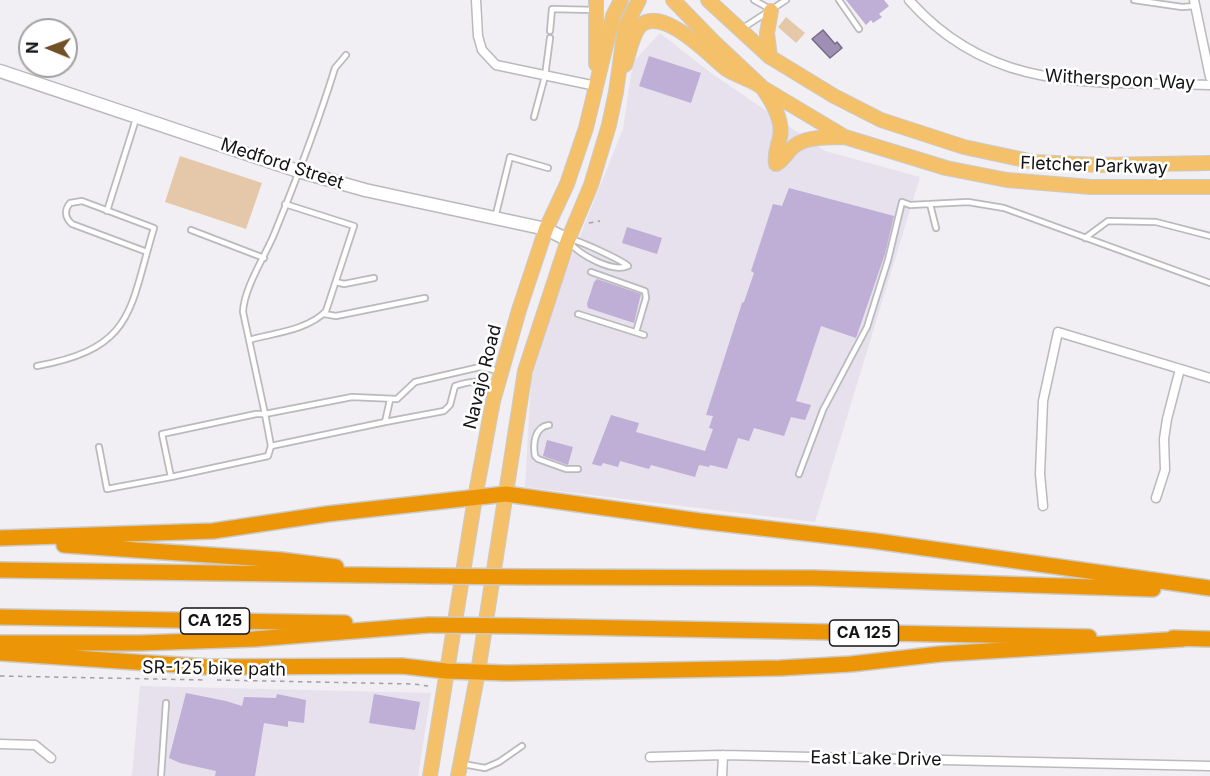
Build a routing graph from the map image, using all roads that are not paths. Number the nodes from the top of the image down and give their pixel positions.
1 (476, 0) edge
2 (621, 0) edge
3 (639, 0) edge
4 (673, 0) edge
5 (708, 0) edge
6 (754, 0) edge
7 (786, 0) edge
8 (839, 0) edge
9 (909, 0) edge
10 (1134, 0) edge
11 (1195, 3) edge
12 (595, 5) edge
13 (771, 11) junction
14 (859, 29) dead end
15 (741, 30) junction
16 (550, 31) dead end
17 (550, 38) dead end
18 (346, 55) dead end
19 (770, 57) junction
20 (0, 71) edge
21 (545, 76) junction
22 (1210, 77) edge
23 (1210, 85) edge
24 (596, 86) junction
25 (763, 88) junction
26 (616, 92) junction
27 (137, 116) junction
28 (534, 117) dead end
29 (845, 137) junction
30 (1210, 163) edge
31 (548, 168) dead end
32 (298, 171) junction
33 (1210, 187) edge
34 (285, 204) junction
35 (930, 204) junction
36 (107, 211) junction
37 (495, 218) junction
38 (936, 228) dead end
39 (546, 229) junction
40 (191, 230) dead end
41 (1210, 236) edge
42 (1085, 238) junction
43 (568, 240) junction
44 (147, 252) junction
45 (264, 258) junction
46 (591, 272) dead end
47 (374, 278) dead end
48 (336, 282) junction
49 (1210, 283) edge
50 (425, 298) dead end
51 (324, 314) junction
52 (578, 314) dead end
53 (636, 332) junction
54 (644, 335) dead end
55 (249, 340) junction
56 (37, 366) dead end
57 (1180, 369) junction
58 (500, 378) junction
59 (1210, 378) edge
60 (390, 400) junction
61 (265, 414) junction
62 (385, 422) junction
63 (549, 425) dead end
64 (271, 446) junction
65 (99, 447) dead end
66 (578, 470) dead end
67 (799, 474) dead end
68 (171, 477) junction
69 (506, 494) junction
70 (475, 498) junction
71 (1156, 498) dead end
72 (1043, 506) dead end
73 (0, 538) edge
74 (0, 543) edge
75 (0, 570) edge
76 (398, 576) junction
77 (1210, 589) edge
78 (0, 617) edge
79 (429, 625) junction
80 (1183, 639) junction
81 (1210, 639) edge
82 (0, 643) edge
83 (0, 653) edge
84 (446, 671) junction
85 (478, 672) junction
86 (166, 703) dead end
87 (0, 744) edge
88 (522, 746) dead end
89 (723, 755) junction
90 (650, 757) dead end
91 (51, 758) dead end
92 (1210, 766) edge
93 (459, 770) edge
94 (161, 776) edge
95 (430, 776) edge
96 (722, 776) edge

1 - 21 street
2 - 24 main road, Navajo Road
3 - 26 main road
4 - 25 main road, Fletcher Parkway
5 - 15 main road, Fletcher Parkway
6 - 13 lane
7 - 13 lane
8 - 14 lane
9 - 23 street, Witherspoon Way
10 - 11 lane
11 - 22 street
12 - 16 lane
12 - 24 main road
13 - 15 lane
13 - 19 main road
15 - 19 main road, Fletcher Parkway
17 - 21 lane
18 - 32 lane
19 - 30 main road, Fletcher Parkway
20 - 27 street, Medford Street
21 - 24 street
21 - 28 lane
24 - 39 main road, Navajo Road
25 - 26 main road
25 - 29 main road, Fletcher Parkway
25 - 29 main road
26 - 43 main road
27 - 32 street, Medford Street
27 - 36 lane
29 - 33 main road, Fletcher Parkway
31 - 37 lane
32 - 34 lane
32 - 37 street, Medford Street
34 - 45 lane
34 - 48 lane
35 - 38 lane
35 - 42 lane
35 - 67 lane
36 - 44 lane
36 - 44 lane
37 - 39 street, Medford Street
39 - 43 street, Medford Street
39 - 58 main road, Navajo Road
40 - 45 lane
41 - 42 lane
42 - 49 lane
43 - 43 lane
43 - 69 main road
44 - 56 lane
45 - 55 lane
46 - 53 lane
47 - 48 lane
48 - 51 lane
50 - 51 lane
51 - 55 lane
52 - 53 lane
53 - 54 lane
55 - 61 lane
57 - 59 street
57 - 71 street
57 - 72 street
58 - 60 lane
58 - 62 lane
58 - 70 main road, Navajo Road
60 - 61 lane
60 - 62 lane
61 - 64 lane
61 - 68 lane
62 - 64 lane
63 - 66 lane
64 - 68 lane
65 - 68 lane
69 - 70 highway
69 - 77 highway
69 - 85 main road
70 - 73 highway
70 - 84 main road, Navajo Road
74 - 76 highway
75 - 76 highway
76 - 77 highway, bridge
78 - 79 highway, CA 125
79 - 80 highway, CA 125, bridge
79 - 82 highway
80 - 81 highway, CA 125
80 - 85 highway
83 - 84 highway
84 - 85 highway
84 - 95 main road, Navajo Road
85 - 93 main road
86 - 94 lane
87 - 91 street
88 - 93 lane
89 - 90 street, East Lake Drive
89 - 92 street, East Lake Drive
89 - 96 street

